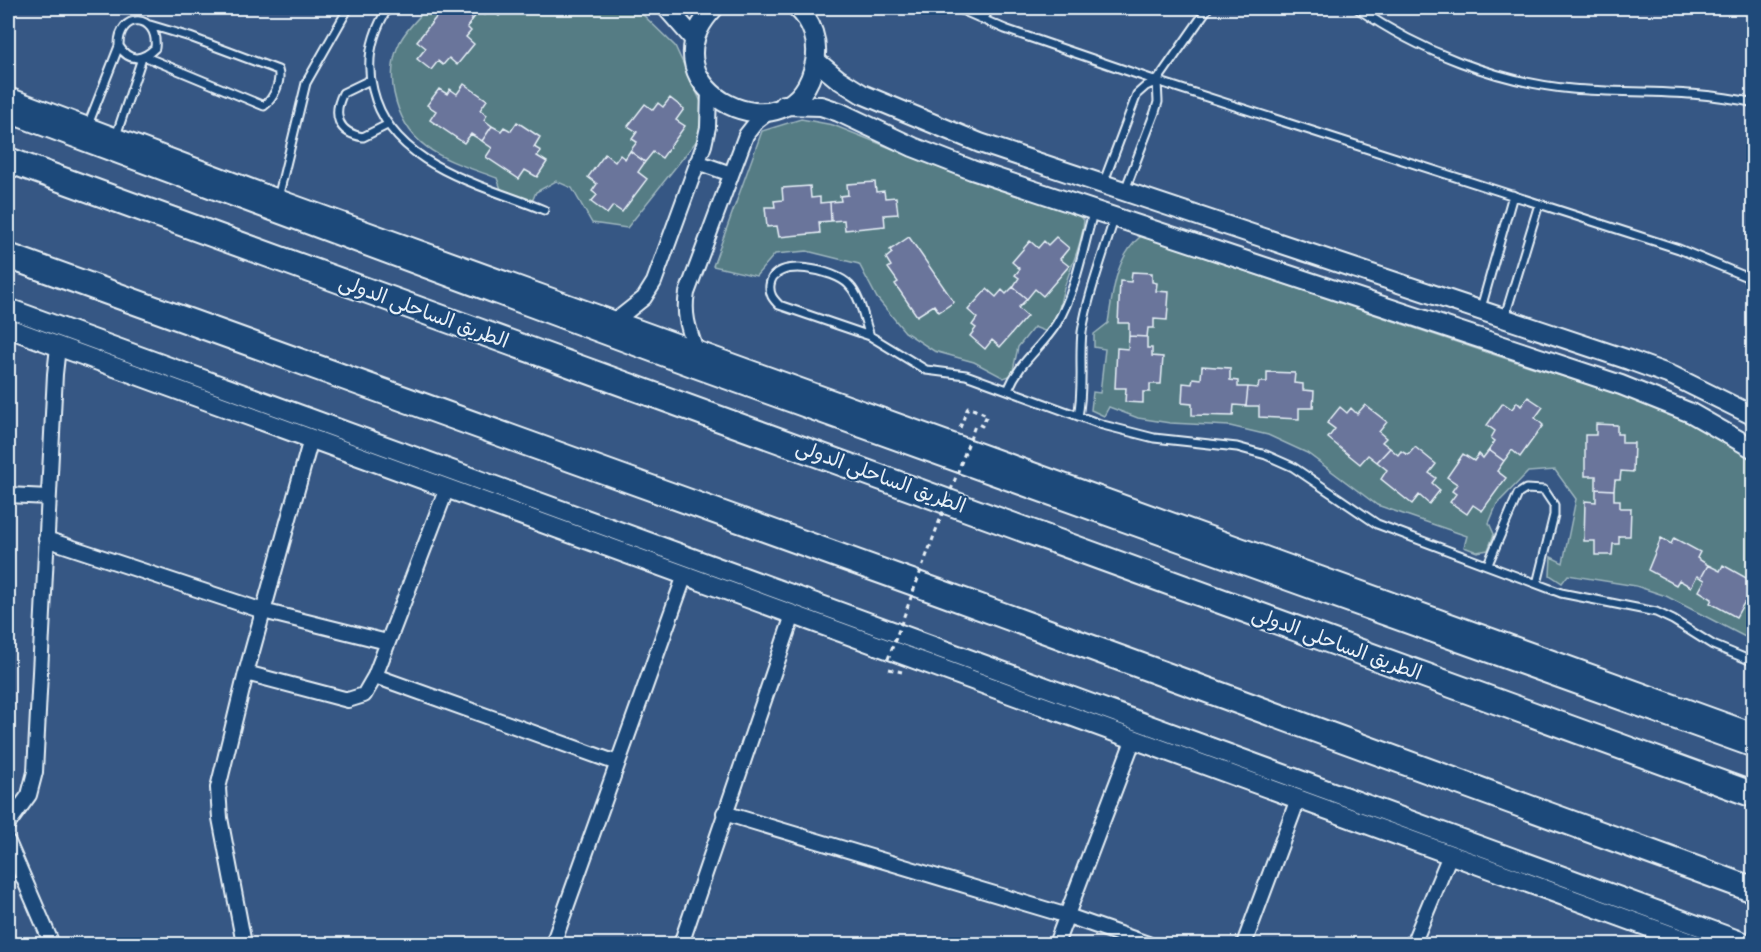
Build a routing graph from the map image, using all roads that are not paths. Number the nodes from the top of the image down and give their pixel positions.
1 (388, 8) edge
2 (668, 8) edge
3 (714, 8) edge
4 (797, 8) edge
5 (957, 8) edge
6 (990, 8) edge
7 (1208, 8) edge
8 (1357, 8) edge
9 (348, 9) edge
10 (983, 20) junction
11 (150, 25) junction
12 (695, 40) junction
13 (119, 46) junction
14 (144, 58) junction
15 (816, 61) junction
16 (370, 80) junction
17 (1157, 81) junction
18 (709, 91) junction
19 (8, 97) edge
20 (1754, 103) edge
21 (778, 108) junction
22 (8, 113) edge
23 (59, 124) junction
24 (387, 125) junction
25 (87, 127) junction
26 (115, 138) junction
27 (8, 160) edge
28 (697, 162) junction
29 (731, 174) junction
30 (1103, 185) junction
31 (1124, 192) junction
32 (1513, 195) junction
33 (278, 199) junction
34 (1539, 204) junction
35 (544, 210) dead end
36 (1094, 210) junction
37 (1115, 217) junction
38 (8, 256) edge
39 (1754, 280) edge
40 (8, 308) edge
41 (1480, 310) junction
42 (1504, 318) junction
43 (615, 321) junction
44 (8, 328) edge
45 (870, 336) junction
46 (1471, 336) junction
47 (1496, 344) junction
48 (58, 346) junction
49 (696, 350) junction
50 (1008, 390) junction
51 (1078, 416) junction
52 (1754, 416) edge
53 (311, 439) junction
54 (1754, 449) edge
55 (447, 488) junction
56 (8, 495) edge
57 (48, 497) junction
58 (46, 539) junction
59 (1488, 564) junction
60 (684, 575) junction
61 (1537, 584) junction
62 (263, 611) junction
63 (793, 615) junction
64 (387, 642) junction
65 (1754, 662) edge
66 (246, 674) junction
67 (375, 676) junction
68 (1754, 733) edge
69 (1134, 738) junction
70 (1754, 748) edge
71 (616, 763) junction
72 (1754, 795) edge
73 (1298, 799) junction
74 (724, 813) junction
75 (8, 824) edge
76 (8, 842) edge
77 (1450, 855) junction
78 (1754, 890) edge
79 (1068, 916) junction
80 (52, 945) edge
81 (244, 945) edge
82 (553, 945) edge
83 (681, 945) edge
84 (1056, 945) edge
85 (1148, 945) edge
86 (1244, 945) edge
87 (1413, 945) edge
88 (1695, 945) edge
89 (1749, 945) edge

1 - 16 lane
2 - 12 main road
3 - 12 main road
4 - 15 main road
5 - 10 lane
6 - 10 lane
7 - 17 lane
8 - 20 lane
9 - 33 lane
10 - 17 lane
11 - 13 lane
11 - 14 lane
11 - 14 lane
12 - 18 main road
13 - 14 lane
13 - 25 lane
14 - 26 lane
15 - 21 main road
15 - 30 main road
16 - 24 lane
16 - 24 lane
17 - 30 lane
17 - 31 lane
17 - 32 lane
18 - 21 main road
18 - 28 street
19 - 23 main road
21 - 29 street
21 - 36 main road
22 - 23 main road
23 - 25 main road
23 - 70 main road
24 - 35 lane
25 - 26 main road
26 - 33 main road
27 - 72 highway, الطريق الساحلى الدولى
28 - 29 street
28 - 43 street
29 - 49 street
30 - 31 main road
30 - 36 main road
31 - 37 main road
31 - 41 main road
32 - 34 lane
32 - 41 lane
33 - 43 main road
34 - 39 lane
34 - 42 lane
36 - 37 main road
36 - 50 lane
37 - 46 main road
37 - 51 lane
38 - 78 highway
40 - 89 main road
41 - 42 main road
41 - 46 main road
42 - 47 main road
42 - 52 main road
43 - 49 main road
44 - 48 main road
45 - 45 lane
45 - 50 lane
46 - 47 main road
47 - 54 main road
48 - 53 main road
48 - 57 street
49 - 68 main road
50 - 51 lane
51 - 59 lane
53 - 55 main road
53 - 62 street
55 - 60 main road
55 - 64 street
56 - 57 street
57 - 58 street
58 - 62 street
58 - 75 street
59 - 61 lane
59 - 61 lane
60 - 63 main road
60 - 71 street
61 - 65 lane
62 - 64 street
62 - 66 street
63 - 69 main road
63 - 74 street
64 - 67 street
66 - 67 street
66 - 81 street
67 - 71 street
69 - 73 main road
69 - 79 street
71 - 82 street
73 - 77 main road
73 - 86 street
74 - 79 street
74 - 83 street
76 - 80 street
77 - 87 street
77 - 88 main road
79 - 84 street
79 - 85 street

